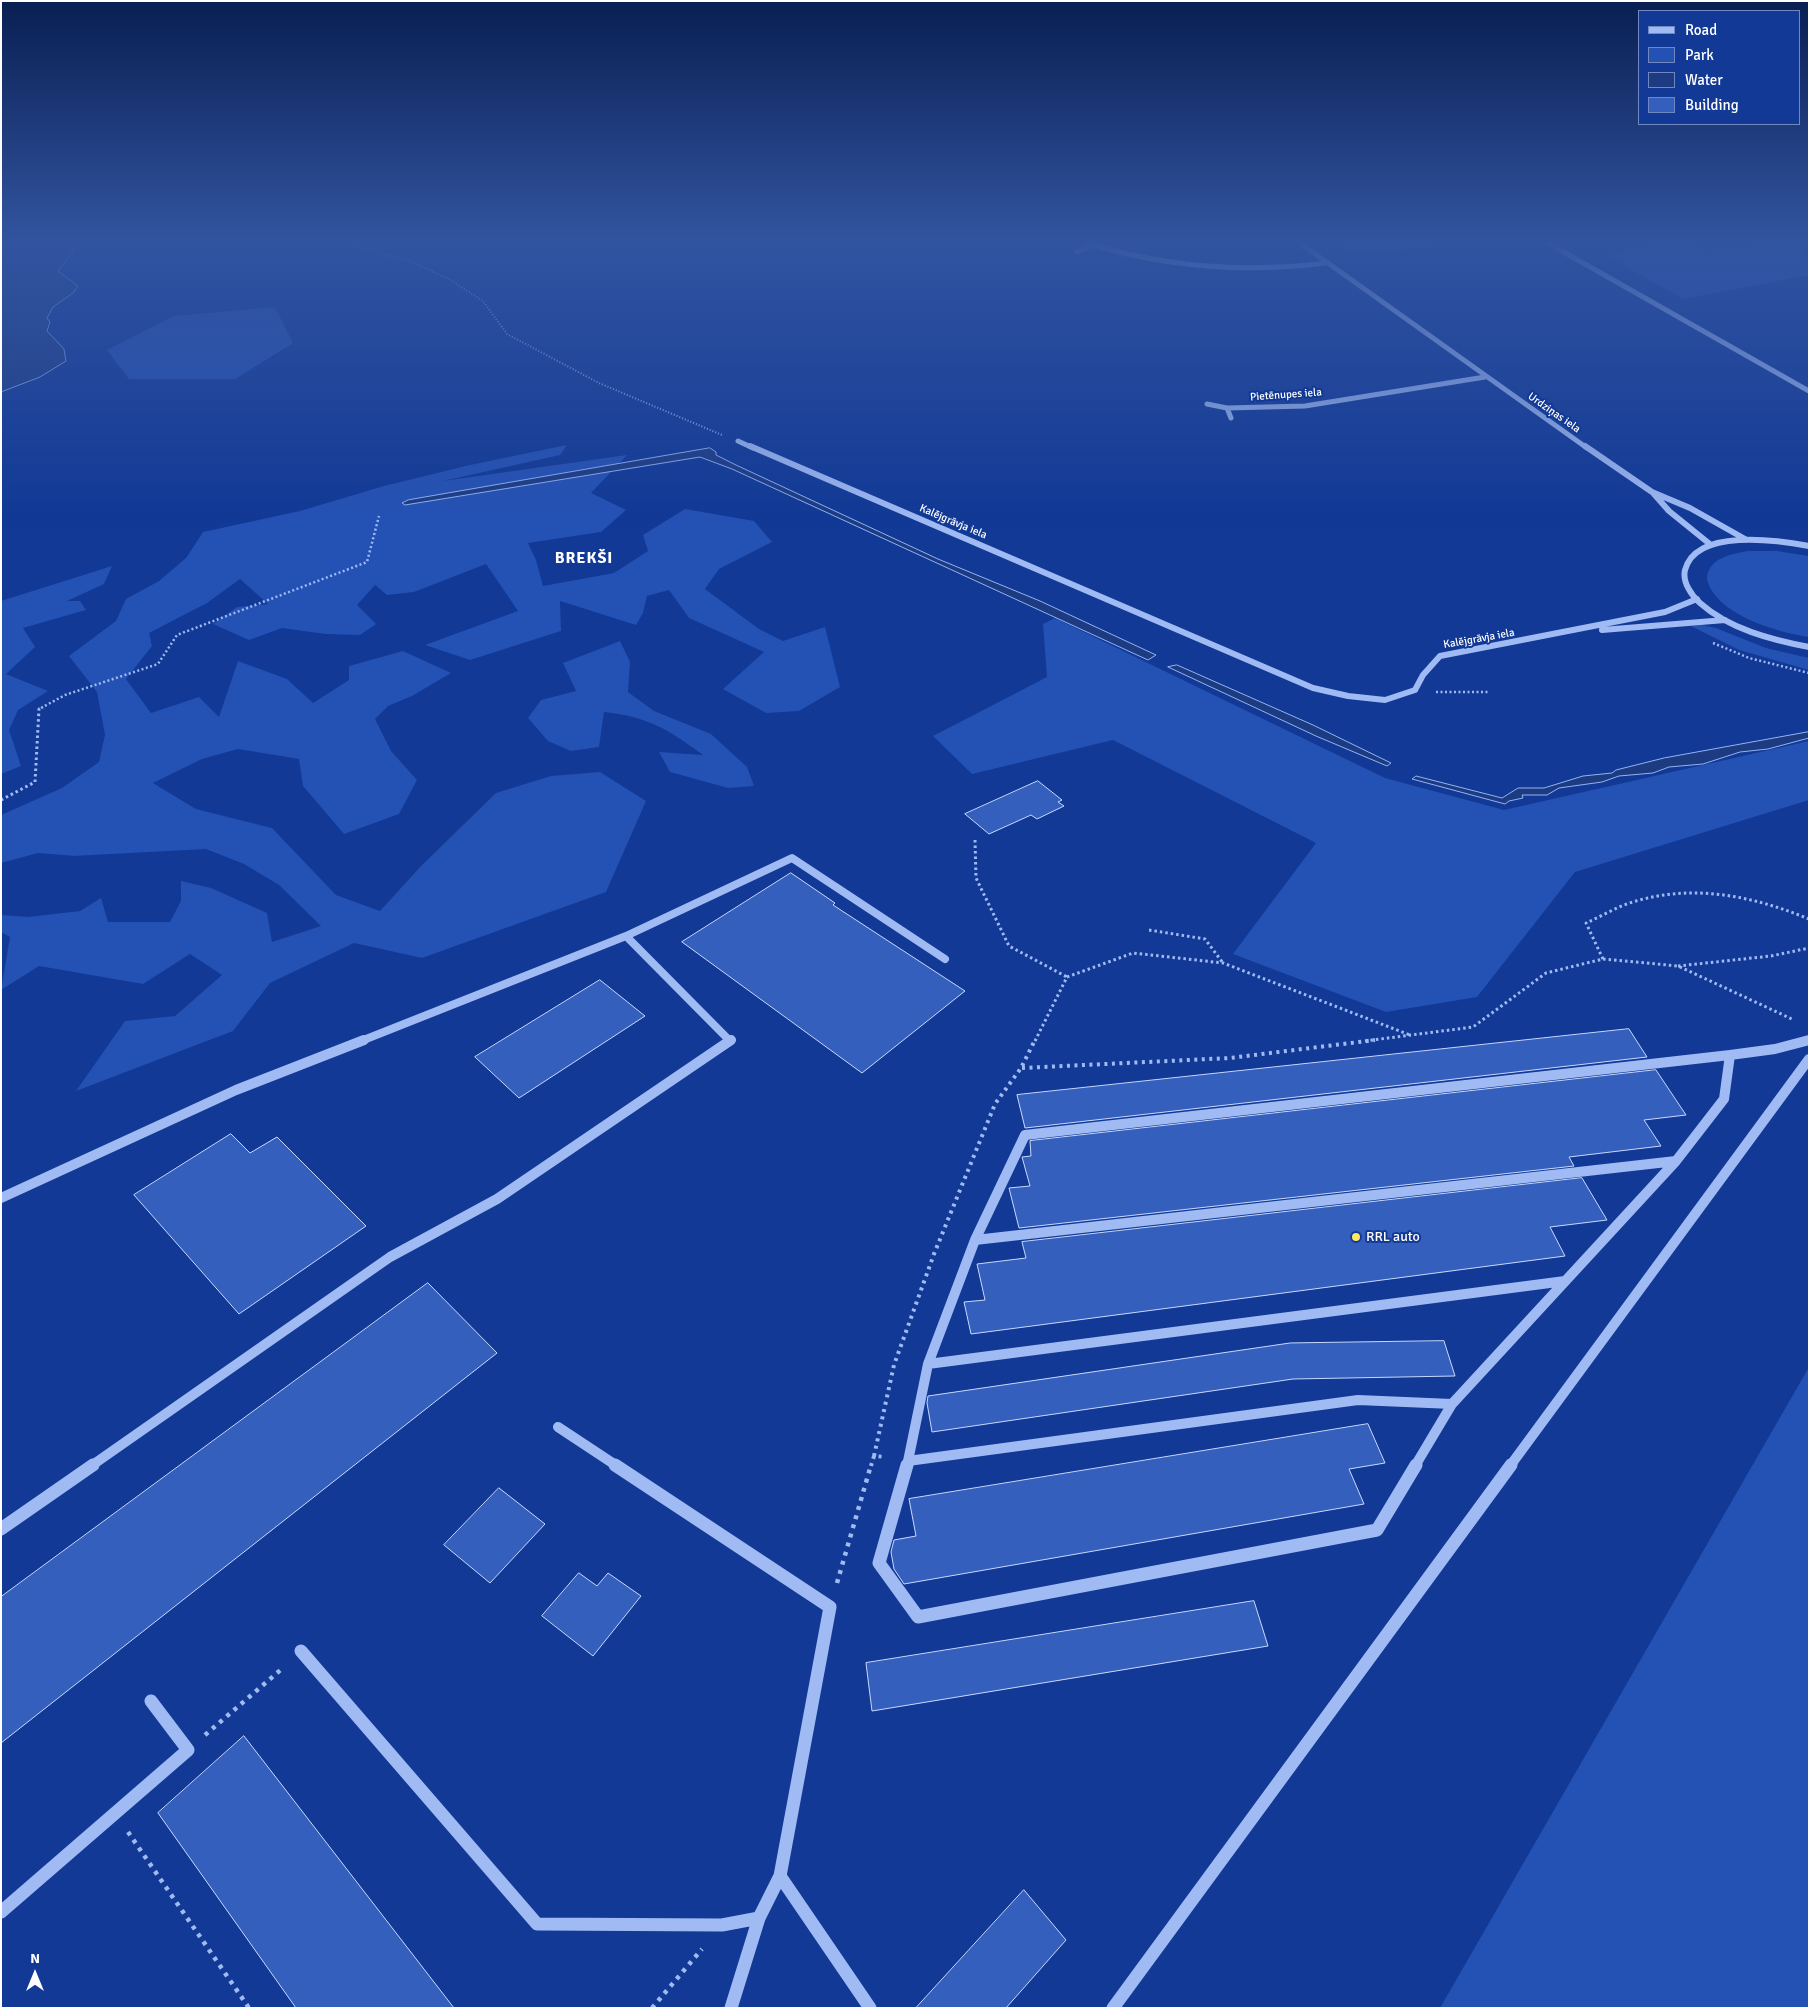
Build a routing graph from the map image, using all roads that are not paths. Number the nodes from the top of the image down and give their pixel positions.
1 (1429, 337) edge
2 (1713, 337) edge
3 (1485, 377) junction
4 (1809, 391) edge
5 (1207, 404) dead end
6 (1227, 408) junction
7 (1231, 418) dead end
8 (738, 441) road end
9 (1652, 492) junction
10 (1745, 539) junction
11 (1711, 545) junction
12 (1809, 546) edge
13 (1697, 599) junction
14 (1725, 620) junction
15 (1562, 633) junction
16 (1809, 647) edge
17 (626, 936) junction
18 (945, 960) dead end
19 (1809, 1040) edge
20 (1730, 1055) junction
21 (1809, 1058) edge
22 (1676, 1161) junction
23 (1, 1198) edge
24 (975, 1240) junction
25 (1565, 1281) junction
26 (928, 1364) junction
27 (1452, 1404) junction
28 (558, 1426) dead end
29 (908, 1461) junction
30 (1, 1529) edge
31 (301, 1651) road end
32 (151, 1702) dead end
33 (780, 1876) junction
34 (1, 1912) edge
35 (759, 1918) junction
36 (731, 2008) edge
37 (870, 2008) edge
38 (1113, 2008) edge

1 - 3 street, Urdziņas iela
2 - 4 street
3 - 6 street, Pietēnupes iela
3 - 9 street, Urdziņas iela
5 - 6 street, Pietēnupes iela
6 - 7 street
8 - 15 street, Kalējgrāvja iela
9 - 10 street, Urdziņas iela
9 - 11 street, Urdziņas iela
10 - 11 street
10 - 12 street
11 - 13 street
13 - 14 street
13 - 15 street, Kalējgrāvja iela
14 - 15 street, Kalējgrāvja iela
14 - 16 street
17 - 18 street
17 - 23 street
17 - 30 street
19 - 20 street
20 - 22 street
20 - 24 street
21 - 38 street
22 - 24 street
22 - 25 street
24 - 26 street
25 - 26 street
25 - 27 street
26 - 29 street
27 - 29 street
27 - 29 street
28 - 33 street
31 - 35 street
32 - 34 street
33 - 35 street
33 - 37 street
35 - 36 street

